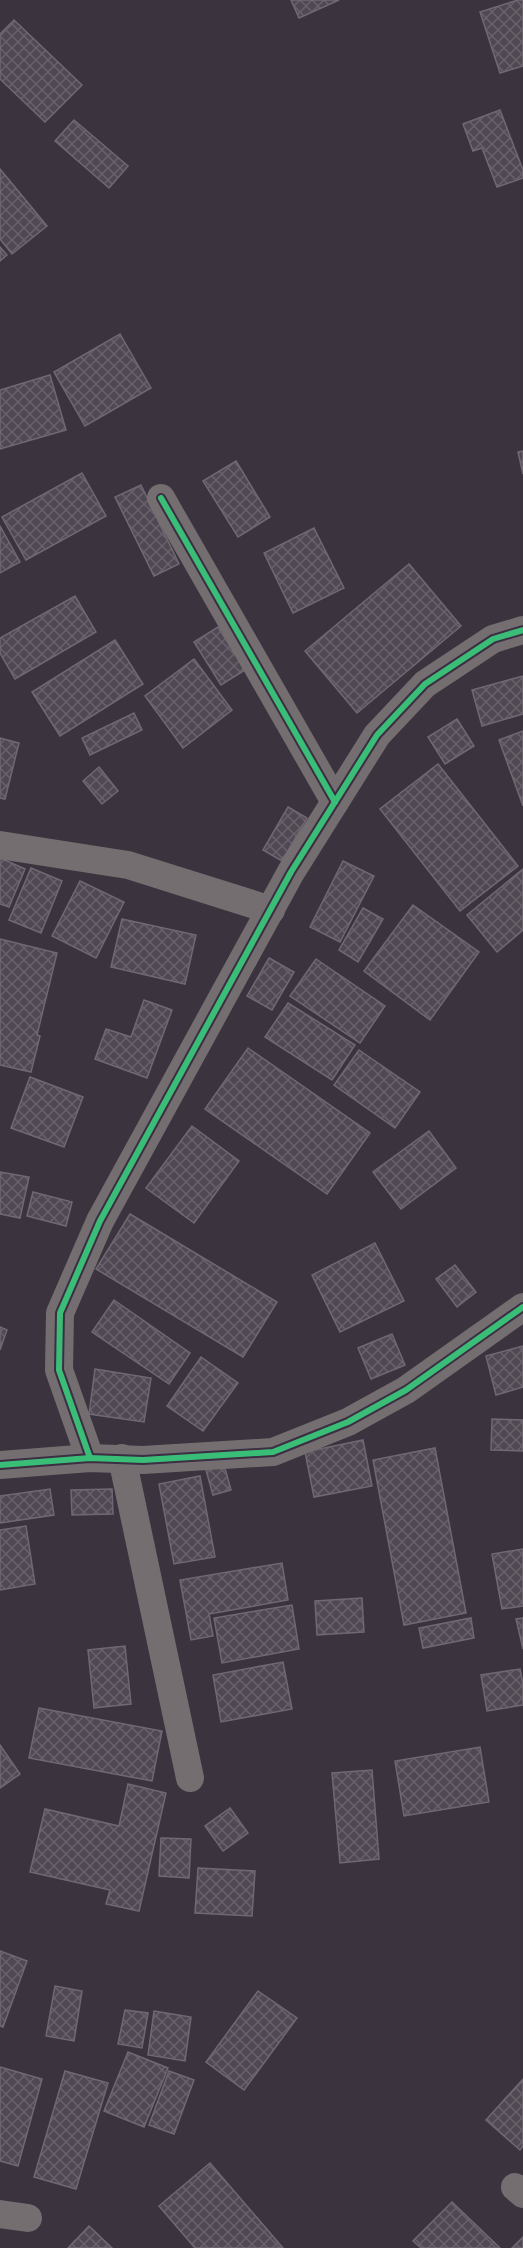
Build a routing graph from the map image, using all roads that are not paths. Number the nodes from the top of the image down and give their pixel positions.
1 (161, 498) dead end
2 (523, 630) edge
3 (335, 802) junction
4 (0, 845) edge
5 (271, 910) junction
6 (523, 1307) edge
7 (90, 1458) junction
8 (122, 1458) junction
9 (0, 1465) edge
10 (190, 1778) dead end
11 (0, 2214) edge
12 (28, 2218) dead end

1 - 3 street
2 - 3 street
3 - 5 street
4 - 5 street
5 - 7 street
6 - 8 street
7 - 8 street
7 - 9 street
8 - 10 street
11 - 12 street

